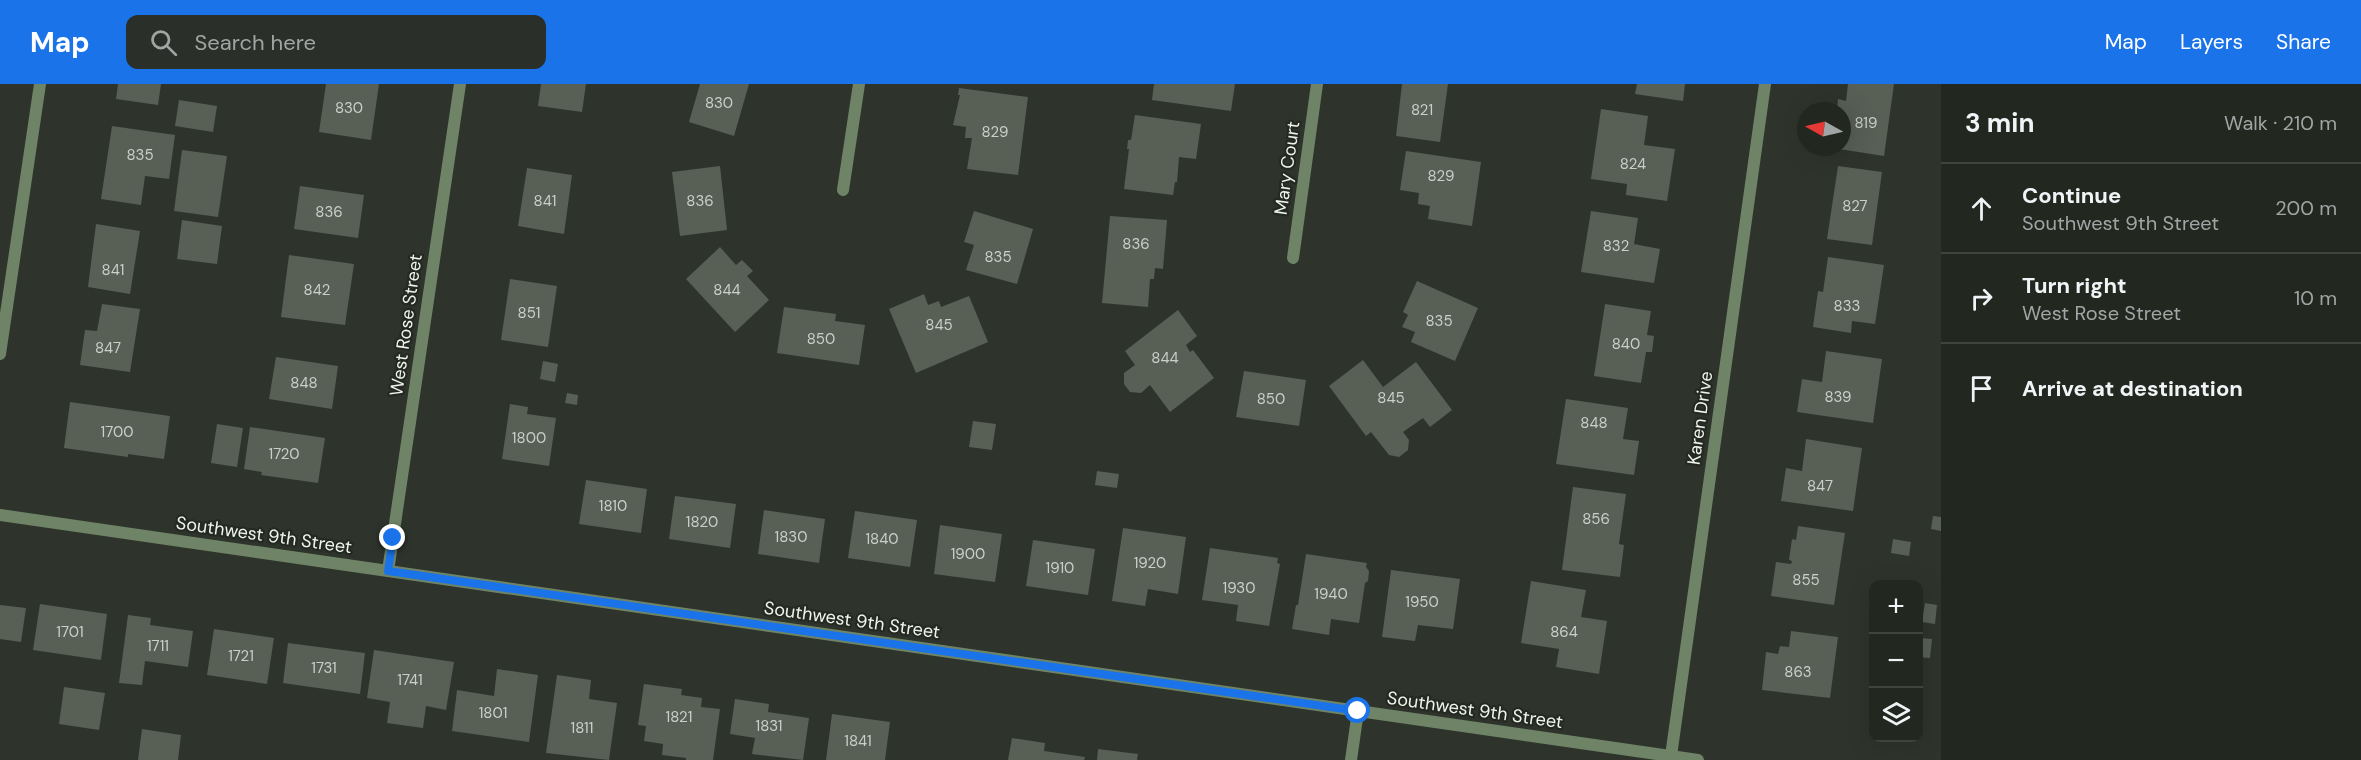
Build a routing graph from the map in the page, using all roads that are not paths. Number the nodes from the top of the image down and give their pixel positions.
1 (40, 84) edge
2 (460, 84) edge
3 (859, 84) edge
4 (1317, 84) edge
5 (1765, 84) edge
6 (843, 190) dead end
7 (1293, 258) dead end
8 (0, 354) edge
9 (0, 515) edge
10 (388, 571) junction
11 (1358, 711) junction
12 (1671, 756) junction
13 (1351, 760) edge
14 (1698, 760) edge

1 - 8 street
2 - 10 street, West Rose Street
3 - 6 street
4 - 7 street, Mary Court
5 - 12 street, Karen Drive
9 - 10 street, Southwest 9th Street
10 - 11 street, Southwest 9th Street
11 - 12 street, Southwest 9th Street
11 - 13 street
12 - 14 street, Southwest 9th Street

